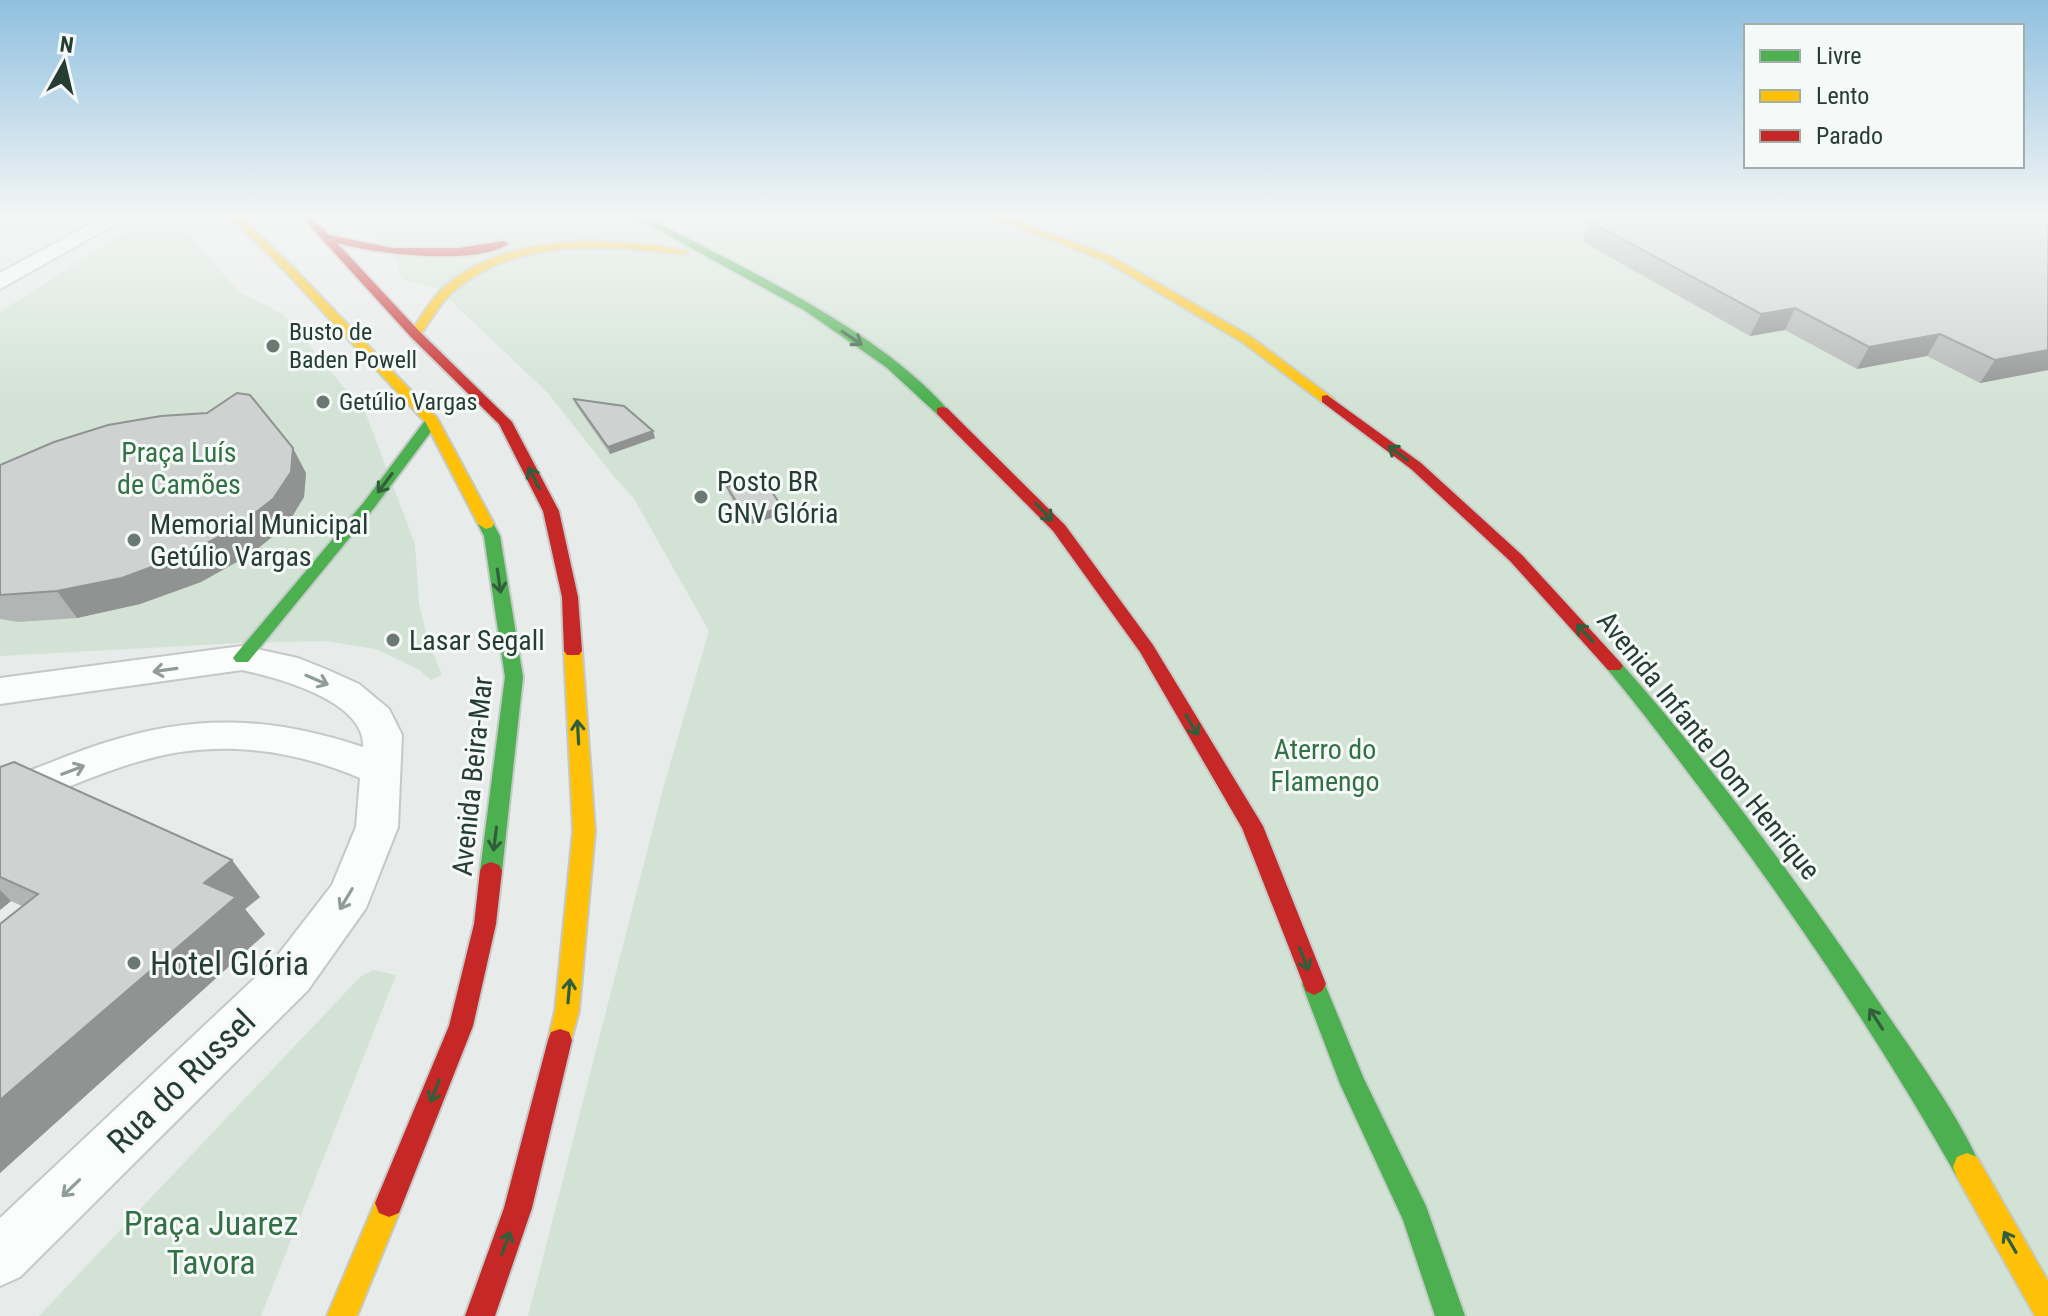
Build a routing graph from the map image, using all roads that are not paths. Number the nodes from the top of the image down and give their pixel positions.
1 (297, 277) edge
2 (362, 277) edge
3 (466, 277) edge
4 (753, 277) edge
5 (1141, 277) edge
6 (415, 334) junction
7 (432, 421) junction
8 (242, 658) junction
9 (0, 691) edge
10 (379, 770) junction
11 (0, 797) edge
12 (0, 1257) edge
13 (2048, 1310) edge
14 (342, 1316) edge
15 (480, 1316) edge
16 (1450, 1316) edge

1 - 7 main road, Avenida Beira-Mar
2 - 6 main road
3 - 6 main road
4 -> 16 main road
13 -> 5 main road, Avenida Infante Dom Henrique
15 -> 6 main road
7 -> 8 main road
7 -> 14 main road, Avenida Beira-Mar
8 -> 9 street, Rua do Russel
8 -> 10 street, Rua do Russel
11 -> 10 street
10 -> 12 street, Rua do Russel

